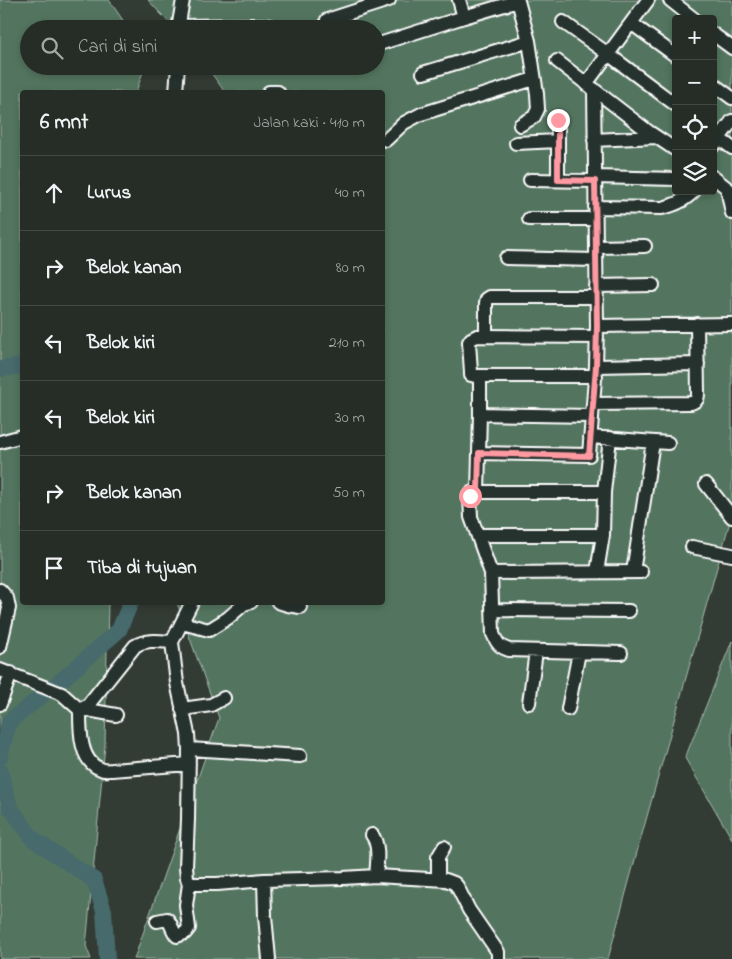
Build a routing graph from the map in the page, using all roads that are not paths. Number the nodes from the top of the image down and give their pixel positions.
1 (183, 0) edge
2 (389, 0) edge
3 (459, 0) edge
4 (648, 0) edge
5 (670, 0) edge
6 (520, 1) edge
7 (689, 15) edge
8 (464, 17) junction
9 (179, 20) edge
10 (327, 20) dead end
11 (563, 22) dead end
12 (631, 23) junction
13 (717, 37) edge
14 (529, 41) junction
15 (385, 42) edge
16 (732, 48) edge
17 (672, 53) edge
18 (608, 54) junction
19 (557, 61) dead end
20 (423, 73) dead end
21 (176, 75) edge
22 (534, 79) junction
23 (590, 87) junction
24 (717, 87) edge
25 (173, 90) edge
26 (732, 98) edge
27 (672, 102) edge
28 (558, 120) dead end
29 (732, 121) edge
30 (520, 125) dead end
31 (656, 137) junction
32 (717, 137) edge
33 (594, 140) junction
34 (717, 140) edge
35 (558, 141) junction
36 (385, 142) edge
37 (516, 143) dead end
38 (672, 147) edge
39 (732, 148) edge
40 (595, 179) junction
41 (672, 179) edge
42 (530, 180) dead end
43 (558, 180) junction
44 (717, 180) edge
45 (730, 190) edge
46 (690, 195) edge
47 (595, 213) junction
48 (732, 213) edge
49 (529, 219) dead end
50 (646, 246) dead end
51 (596, 254) junction
52 (506, 258) dead end
53 (653, 286) dead end
54 (596, 292) junction
55 (698, 324) junction
56 (732, 324) edge
57 (597, 332) junction
58 (486, 336) junction
59 (698, 364) junction
60 (596, 371) junction
61 (480, 376) junction
62 (593, 410) junction
63 (480, 414) junction
64 (20, 437) edge
65 (590, 437) junction
66 (610, 438) junction
67 (0, 442) edge
68 (653, 442) junction
69 (668, 443) dead end
70 (479, 453) junction
71 (706, 484) dead end
72 (478, 492) junction
73 (604, 492) junction
74 (732, 517) edge
75 (478, 535) junction
76 (603, 535) junction
77 (692, 547) dead end
78 (732, 555) edge
79 (597, 572) junction
80 (491, 573) junction
81 (0, 590) edge
82 (191, 605) edge
83 (243, 605) edge
84 (288, 605) edge
85 (300, 607) dead end
86 (492, 610) junction
87 (629, 611) dead end
88 (182, 623) junction
89 (172, 642) junction
90 (0, 647) edge
91 (536, 651) junction
92 (579, 652) junction
93 (621, 653) dead end
94 (6, 672) edge
95 (224, 698) dead end
96 (529, 703) dead end
97 (0, 704) edge
98 (81, 709) junction
99 (182, 709) junction
100 (568, 710) dead end
101 (116, 715) dead end
102 (189, 748) junction
103 (300, 756) dead end
104 (189, 764) junction
105 (372, 835) dead end
106 (438, 852) dead end
107 (376, 876) junction
108 (438, 879) junction
109 (264, 880) junction
110 (189, 884) junction
111 (157, 920) dead end
112 (269, 959) edge
113 (498, 959) edge

1 - 9 street
2 - 10 street
3 - 8 street
4 - 12 street
5 - 7 street
6 - 8 street
6 - 14 street
8 - 15 street
11 - 18 street
12 - 17 street
12 - 18 street
13 - 16 street
14 - 20 street
14 - 22 street
18 - 23 street
18 - 27 street
19 - 23 street
21 - 25 street
22 - 30 street
22 - 36 street
23 - 31 street
23 - 33 street
24 - 26 street
28 - 35 street
29 - 32 street
31 - 33 street
31 - 38 street
33 - 40 street
34 - 39 street
35 - 37 street
35 - 43 street
40 - 41 street
40 - 43 street
40 - 47 street
42 - 43 street
44 - 45 street
45 - 48 street
46 - 47 street
47 - 49 street
47 - 51 street
50 - 51 street
51 - 52 street
51 - 54 street
53 - 54 street
54 - 57 street
54 - 58 street
55 - 56 street
55 - 57 street
55 - 59 street
57 - 58 street
57 - 60 street
58 - 61 street
59 - 60 street
59 - 62 street
60 - 61 street
60 - 62 street
61 - 63 street
62 - 63 street
62 - 65 street
63 - 70 street
64 - 67 street
65 - 66 street
65 - 70 street
66 - 68 street
66 - 73 street
68 - 69 street
68 - 79 street
70 - 72 street
71 - 74 street
72 - 73 street
72 - 75 street
73 - 76 street
75 - 76 street
75 - 80 street
76 - 79 street
77 - 78 street
79 - 80 street
80 - 86 street
81 - 90 street
82 - 88 street
83 - 88 street
84 - 85 street
86 - 87 street
86 - 91 street
88 - 89 street
89 - 98 street
89 - 99 street
91 - 92 street
91 - 96 street
92 - 93 street
92 - 100 street
94 - 97 street
94 - 98 street
95 - 99 street
98 - 101 street
98 - 104 street
99 - 102 street
102 - 103 street
102 - 104 street
104 - 110 street
105 - 107 street
106 - 108 street
107 - 108 street
107 - 109 street
108 - 113 street
109 - 110 street
109 - 112 street
110 - 111 street

